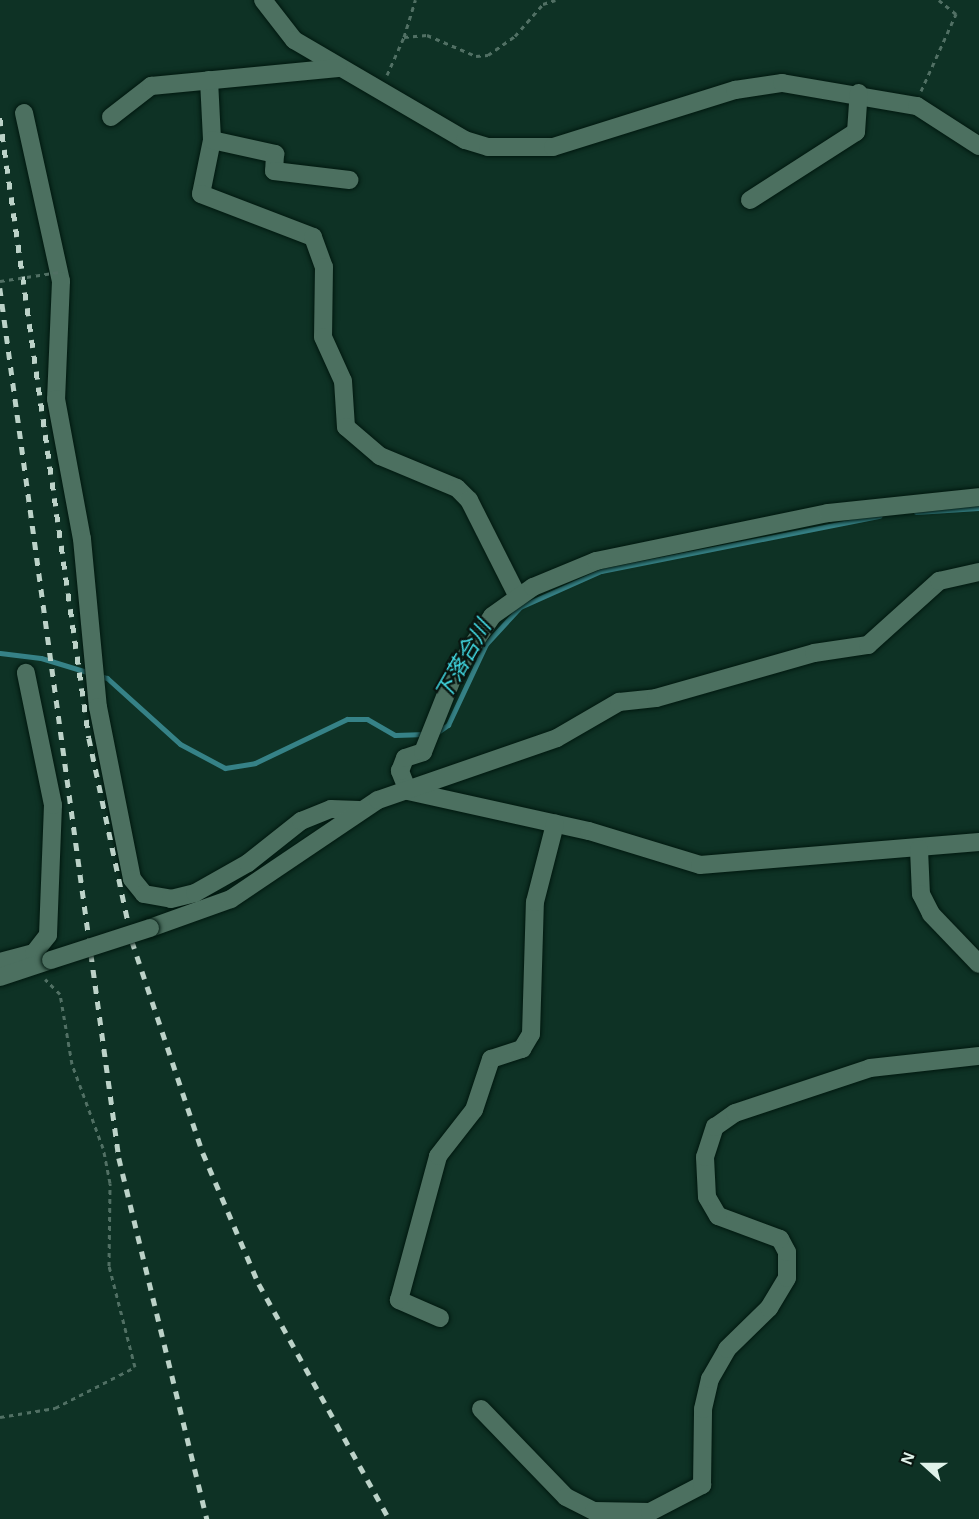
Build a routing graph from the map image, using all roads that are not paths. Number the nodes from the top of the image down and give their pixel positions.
1 (263, 0) edge
2 (338, 68) junction
3 (209, 80) junction
4 (859, 93) junction
5 (24, 113) dead end
6 (111, 117) dead end
7 (212, 140) junction
8 (979, 146) edge
9 (349, 180) dead end
10 (750, 200) dead end
11 (979, 497) edge
12 (979, 572) edge
13 (517, 595) junction
14 (26, 673) dead end
15 (408, 791) junction
16 (359, 810) junction
17 (555, 824) junction
18 (979, 842) edge
19 (918, 849) junction
20 (0, 962) edge
21 (979, 964) edge
22 (0, 977) edge
23 (979, 1056) edge
24 (440, 1318) dead end
25 (482, 1409) dead end

1 - 2 street
2 - 3 street
2 - 4 street
3 - 6 street
3 - 7 street
4 - 8 street
4 - 10 street
5 - 16 street
7 - 9 street
7 - 13 street
11 - 13 street
12 - 15 street
13 - 15 street
14 - 20 street
15 - 16 street
15 - 17 street
16 - 22 street, bridge
17 - 19 street
17 - 24 street
18 - 19 street
19 - 21 street
23 - 25 street

